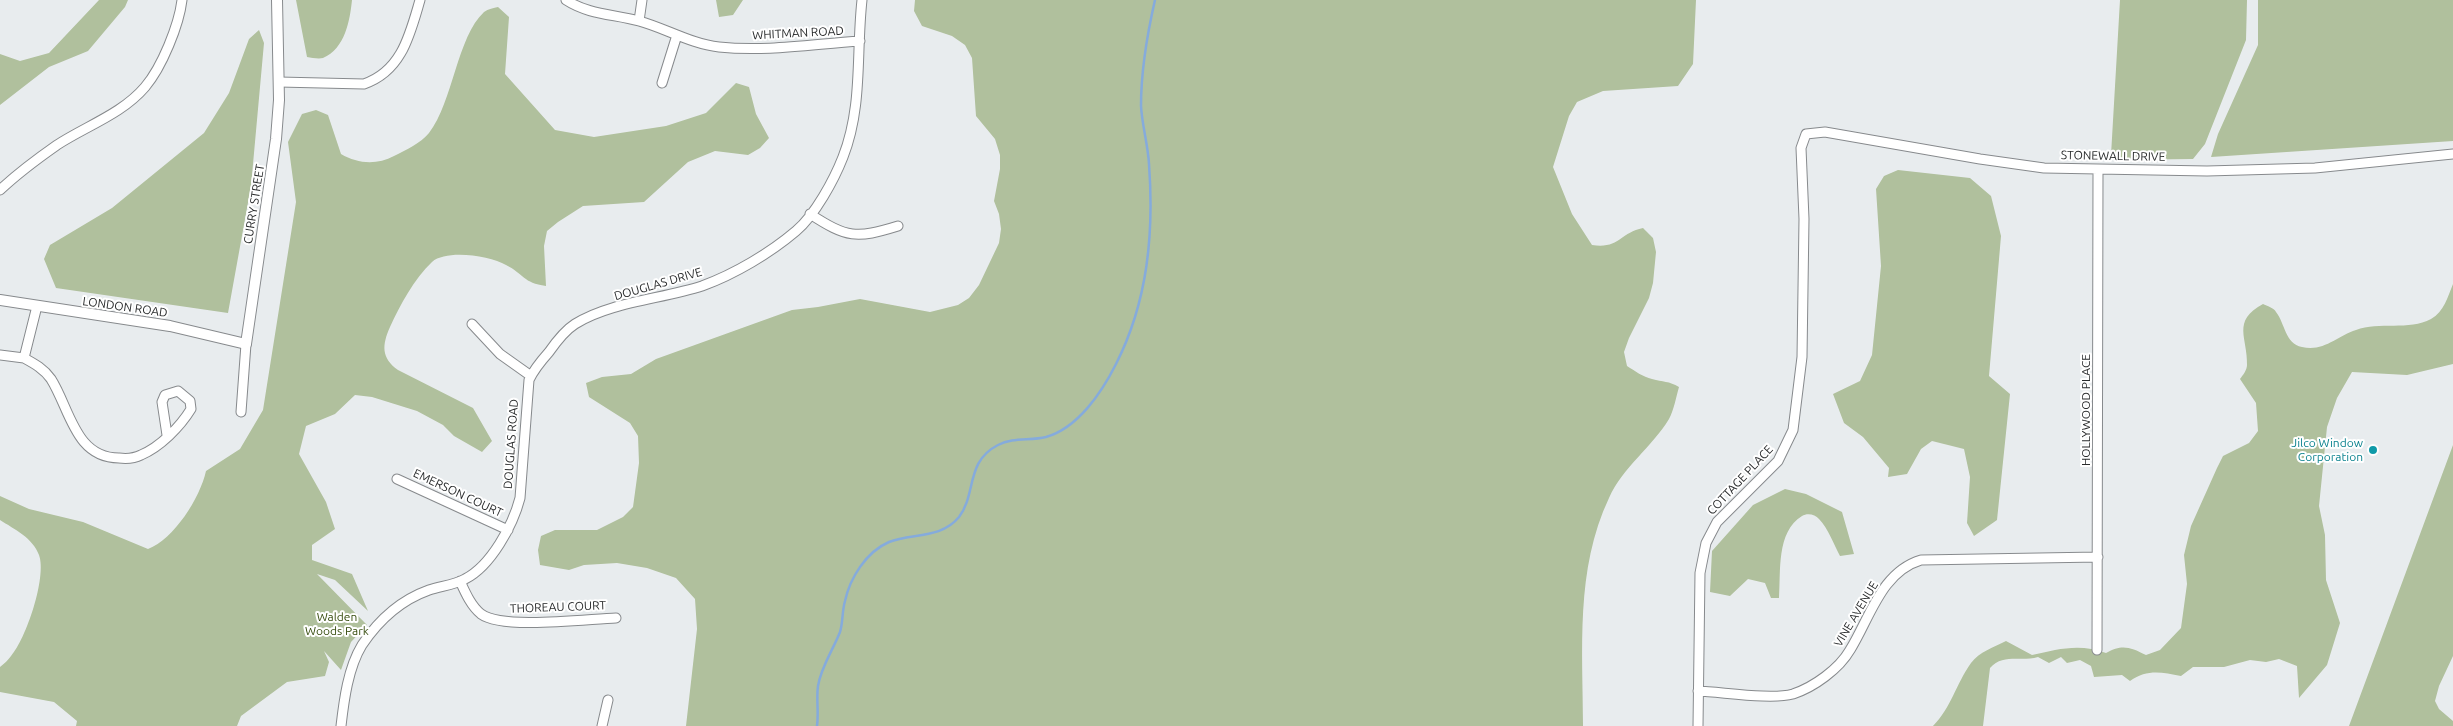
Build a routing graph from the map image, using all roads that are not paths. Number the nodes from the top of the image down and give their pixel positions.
1 (182, 0) edge
2 (277, 0) edge
3 (420, 0) edge
4 (566, 0) edge
5 (642, 0) edge
6 (862, 0) edge
7 (639, 21) junction
8 (677, 35) junction
9 (860, 41) junction
10 (278, 82) junction
11 (662, 83) dead end
12 (2453, 154) edge
13 (1801, 162) joint
14 (2098, 170) junction
15 (0, 190) edge
16 (810, 214) junction
17 (898, 226) dead end
18 (0, 300) edge
19 (37, 306) junction
20 (472, 324) dead end
21 (246, 344) junction
22 (0, 355) edge
23 (24, 358) junction
24 (531, 376) junction
25 (241, 412) dead end
26 (167, 435) junction
27 (397, 479) dead end
28 (508, 530) junction
29 (2098, 556) junction
30 (460, 582) junction
31 (616, 618) dead end
32 (2097, 650) dead end
33 (1698, 691) junction
34 (608, 700) dead end
35 (341, 726) edge
36 (602, 726) edge
37 (1698, 726) edge

1 - 15 street
2 - 10 street, CURRY STREET
3 - 10 street
4 - 7 street, WHITMAN ROAD
5 - 7 street
6 - 9 street, DOUGLAS DRIVE
7 - 8 street, WHITMAN ROAD
8 - 9 street, WHITMAN ROAD
8 - 11 street
9 - 16 street, DOUGLAS DRIVE
10 - 21 street, CURRY STREET
12 - 14 street, STONEWALL DRIVE
13 - 14 street, STONEWALL DRIVE
13 - 33 street, COTTAGE PLACE
14 - 29 street, HOLLYWOOD PLACE
16 - 17 street
16 - 24 street, DOUGLAS DRIVE
18 - 19 street, LONDON ROAD
19 - 21 street, LONDON ROAD
19 - 23 street
20 - 24 street
21 - 25 street, CURRY STREET
22 - 23 street
23 - 26 street
24 - 28 street, DOUGLAS ROAD
26 - 26 street
27 - 28 street, EMERSON COURT
28 - 30 street, DOUGLAS ROAD
29 - 32 street, HOLLYWOOD PLACE
29 - 33 street, VINE AVENUE
30 - 31 street, THOREAU COURT
30 - 35 street
33 - 37 street, COTTAGE PLACE
34 - 36 street

